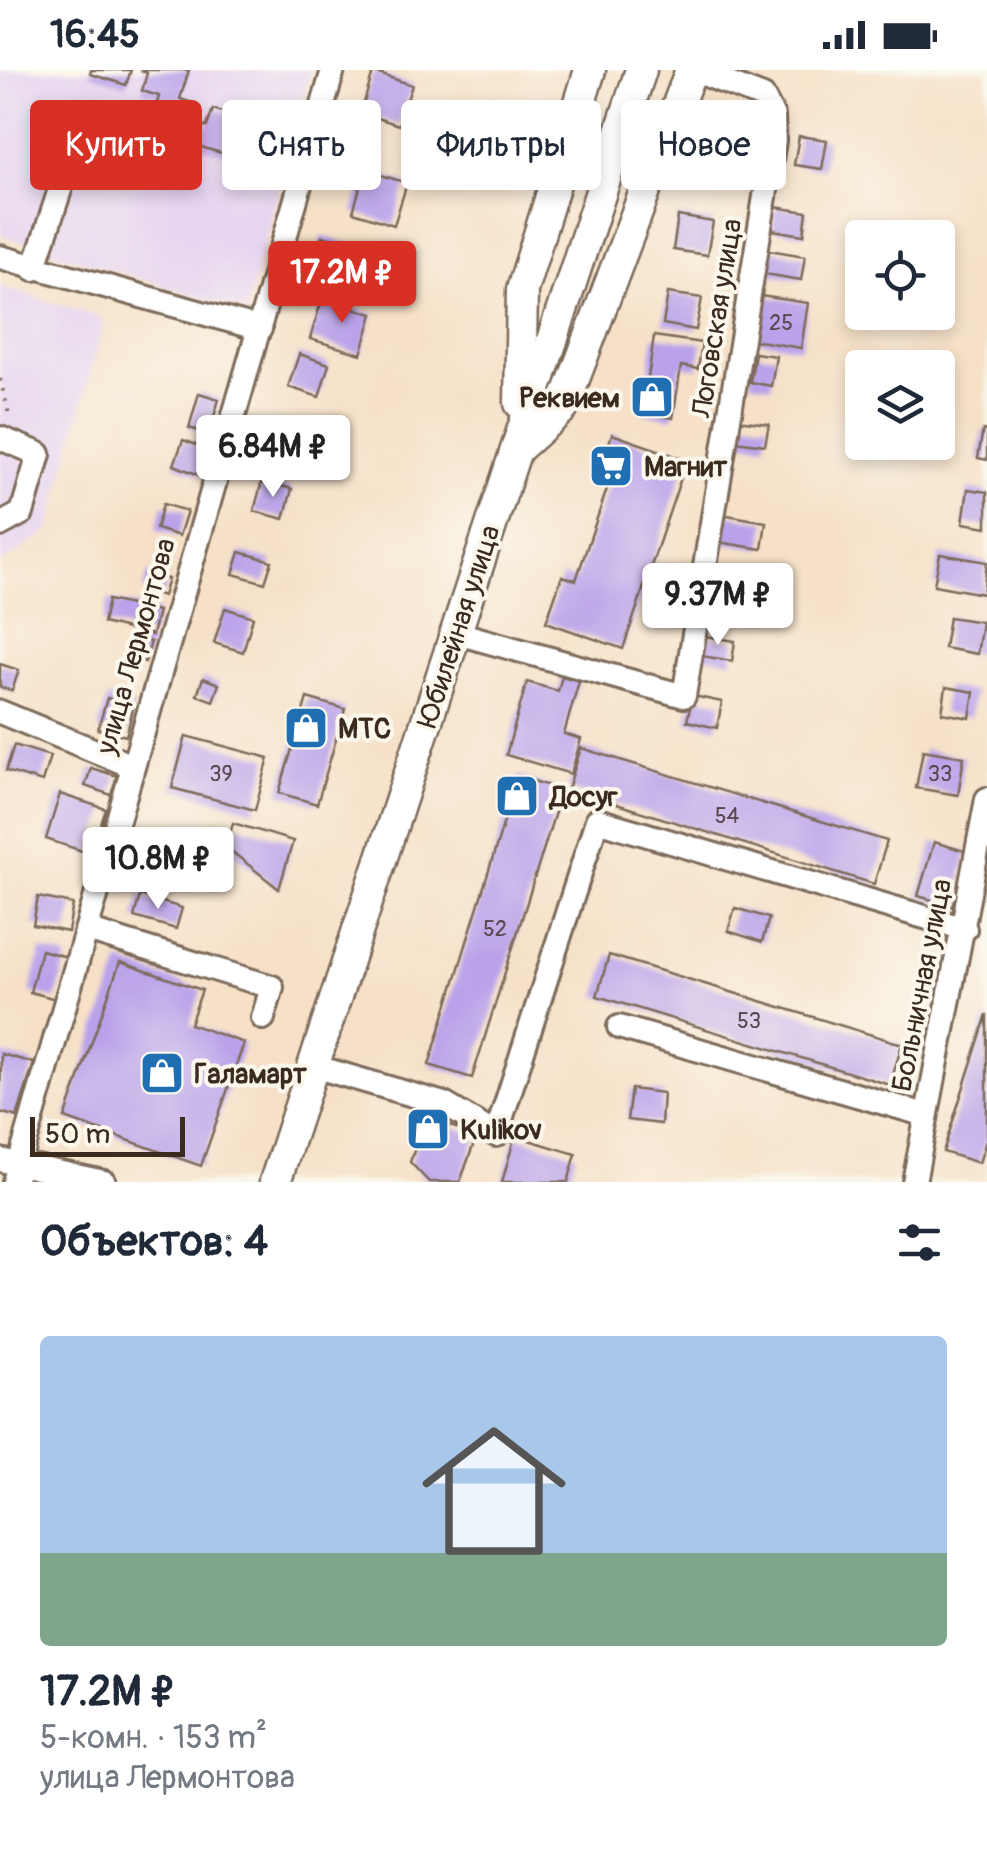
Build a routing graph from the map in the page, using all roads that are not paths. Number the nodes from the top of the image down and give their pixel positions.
1 (332, 70) edge
2 (590, 70) edge
3 (641, 70) edge
4 (692, 70) edge
5 (60, 190) edge
6 (0, 257) edge
7 (34, 270) junction
8 (260, 329) junction
9 (8, 440) edge
10 (514, 451) junction
11 (0, 526) edge
12 (457, 634) junction
13 (0, 712) edge
14 (132, 766) junction
15 (987, 800) edge
16 (87, 930) junction
17 (965, 930) junction
18 (264, 1018) dead end
19 (619, 1027) dead end
20 (313, 1066) junction
21 (926, 1115) junction
22 (11, 1169) edge
23 (104, 1182) edge
24 (275, 1182) edge
25 (914, 1182) edge

1 - 8 street, улица Лермонтова
2 - 10 main road
3 - 10 main road, Юбилейная улица
4 - 10 main road
4 - 12 street, Логовская улица
5 - 7 street
6 - 7 street
7 - 8 street
8 - 14 street, улица Лермонтова
9 - 11 street
10 - 12 main road, Юбилейная улица
12 - 20 main road, Юбилейная улица
13 - 14 street
14 - 16 street, улица Лермонтова
15 - 17 street, Больничная улица
16 - 18 street
16 - 22 street, улица Лермонтова
17 - 20 street
17 - 21 street, Больничная улица
19 - 21 street
20 - 24 main road, Юбилейная улица
21 - 25 street, Больничная улица
22 - 23 street

